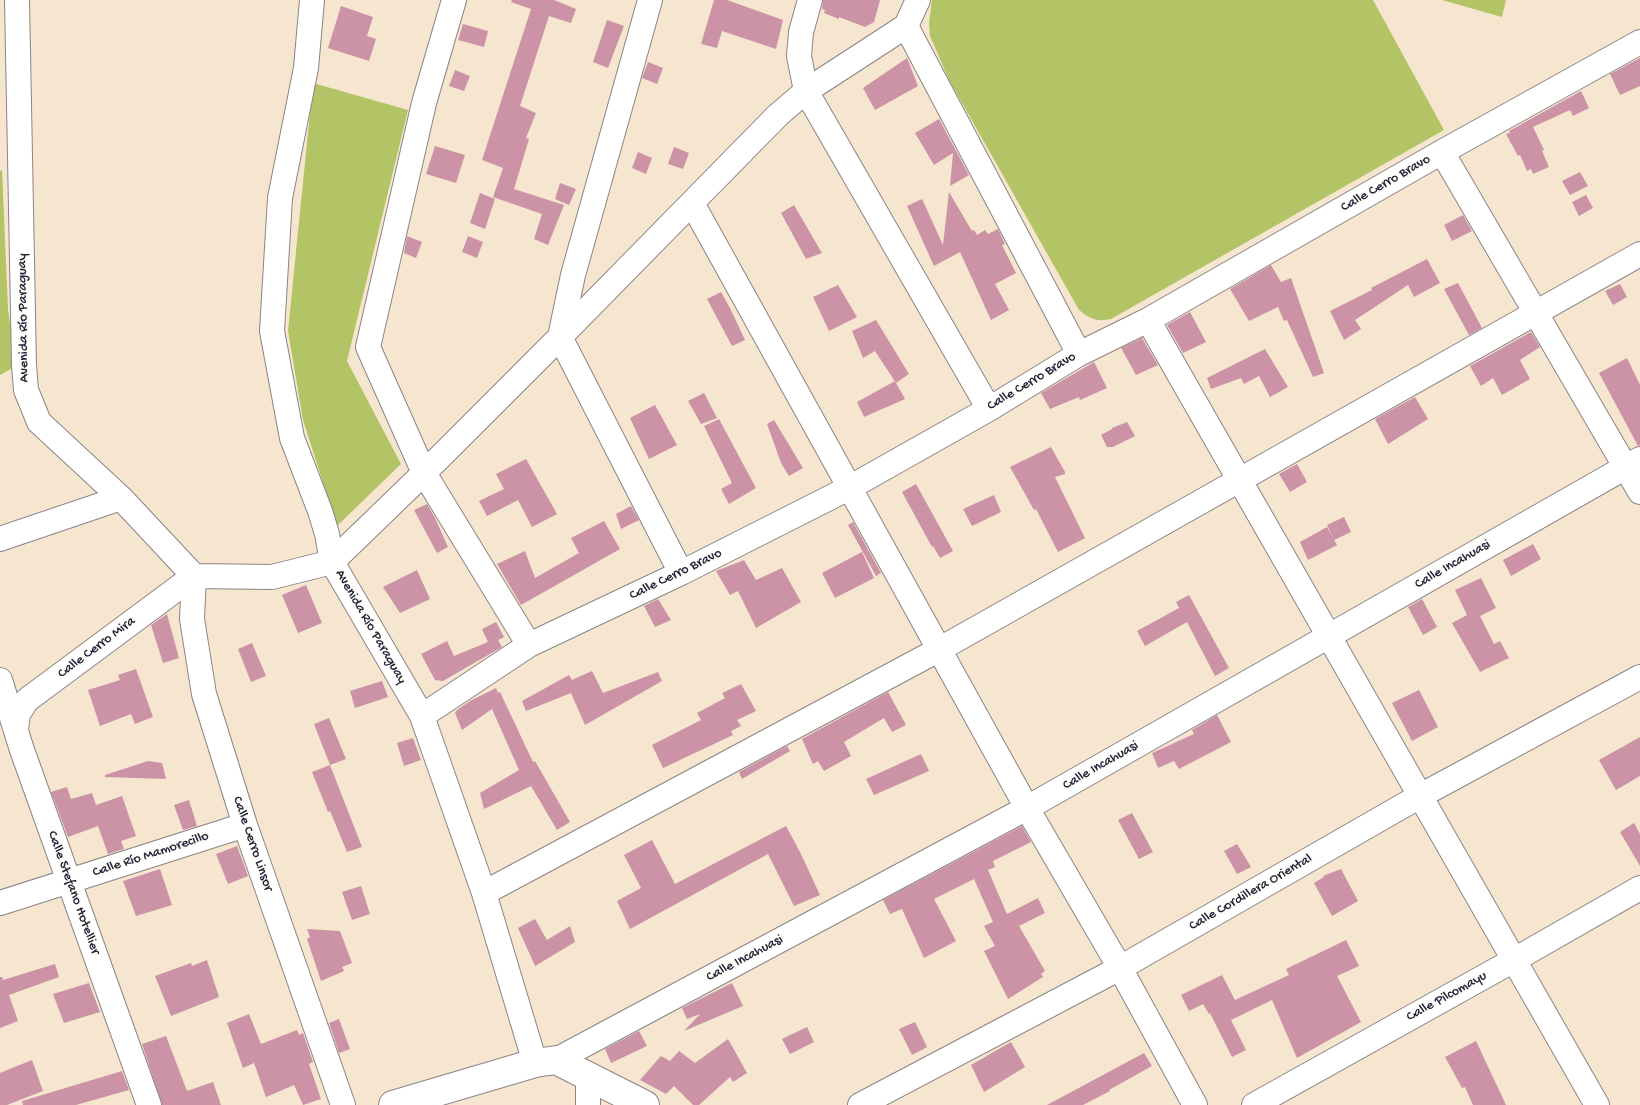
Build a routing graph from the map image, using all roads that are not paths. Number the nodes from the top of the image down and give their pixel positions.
1 (17, 0) edge
2 (312, 0) edge
3 (454, 0) edge
4 (650, 0) edge
5 (810, 0) edge
6 (918, 0) edge
7 (906, 26) junction
8 (1640, 42) edge
9 (806, 92) junction
10 (1442, 152) junction
11 (692, 203) junction
12 (1640, 254) edge
13 (1536, 313) junction
14 (1148, 320) junction
15 (560, 337) junction
16 (1079, 354) junction
17 (989, 409) junction
18 (1633, 464) edge
19 (424, 473) junction
20 (1240, 480) junction
21 (849, 488) junction
22 (1640, 492) edge
23 (121, 498) junction
24 (0, 539) edge
25 (332, 562) junction
26 (681, 573) junction
27 (194, 576) junction
28 (1329, 636) junction
29 (528, 645) junction
30 (940, 649) junction
31 (1640, 677) edge
32 (0, 680) edge
33 (422, 716) junction
34 (16, 730) junction
35 (1420, 796) junction
36 (1027, 808) junction
37 (245, 825) junction
38 (69, 881) junction
39 (1640, 888) edge
40 (484, 893) junction
41 (0, 902) edge
42 (1514, 960) junction
43 (1120, 968) junction
44 (545, 1061) junction
45 (588, 1076) junction
46 (401, 1104) edge
47 (149, 1105) edge
48 (342, 1105) edge
49 (588, 1105) edge
50 (644, 1105) edge
51 (860, 1105) edge
52 (1196, 1105) edge
53 (1254, 1105) edge
54 (1597, 1105) edge

1 - 23 street, Avenida Río Paraguay
2 - 25 street
3 - 19 street
4 - 15 street
5 - 9 street
6 - 7 street
7 - 9 street
7 - 16 street
8 - 10 street, Calle Cerro Bravo
9 - 11 street
9 - 17 street
10 - 13 street
10 - 14 street, Calle Cerro Bravo
11 - 15 street
11 - 21 street
12 - 13 street
13 - 18 street
13 - 20 street
14 - 16 street, Calle Cerro Bravo
14 - 20 street
15 - 19 street
15 - 26 street
16 - 17 street, Calle Cerro Bravo
17 - 21 street, Calle Cerro Bravo
18 - 22 street
18 - 28 street, Calle Incahuasi
19 - 25 street
19 - 29 street
20 - 28 street
20 - 30 street
21 - 26 street, Calle Cerro Bravo
21 - 30 street
23 - 24 street
23 - 27 street, Avenida Río Paraguay
25 - 27 street, Avenida Río Paraguay
25 - 33 street, Avenida Río Paraguay
26 - 29 street, Calle Cerro Bravo
27 - 34 street, Calle Cerro Mira
27 - 37 street, Calle Cerro Linsor
28 - 35 street
28 - 36 street, Calle Incahuasi
29 - 33 street, Calle Cerro Bravo
30 - 36 street
30 - 40 street
31 - 35 street, Calle Cordillera Oriental
32 - 34 street, Calle Stefano Hotellier
33 - 40 street, Avenida Río Paraguay
34 - 38 street, Calle Stefano Hotellier
35 - 42 street
35 - 43 street, Calle Cordillera Oriental
36 - 43 street
36 - 44 street, Calle Incahuasi
37 - 38 street, Calle Río Mamorecillo
37 - 48 street, Calle Cerro Linsor
38 - 41 street, Calle Río Mamorecillo
38 - 47 street, Calle Stefano Hotellier
39 - 42 street, Calle Pilcomayu
40 - 44 street, Avenida Río Paraguay
42 - 53 street, Calle Pilcomayu
42 - 54 street
43 - 51 street, Calle Cordillera Oriental
43 - 52 street
44 - 45 main road
44 - 46 main road, Calle Incahuasi
45 - 49 street
45 - 50 main road

